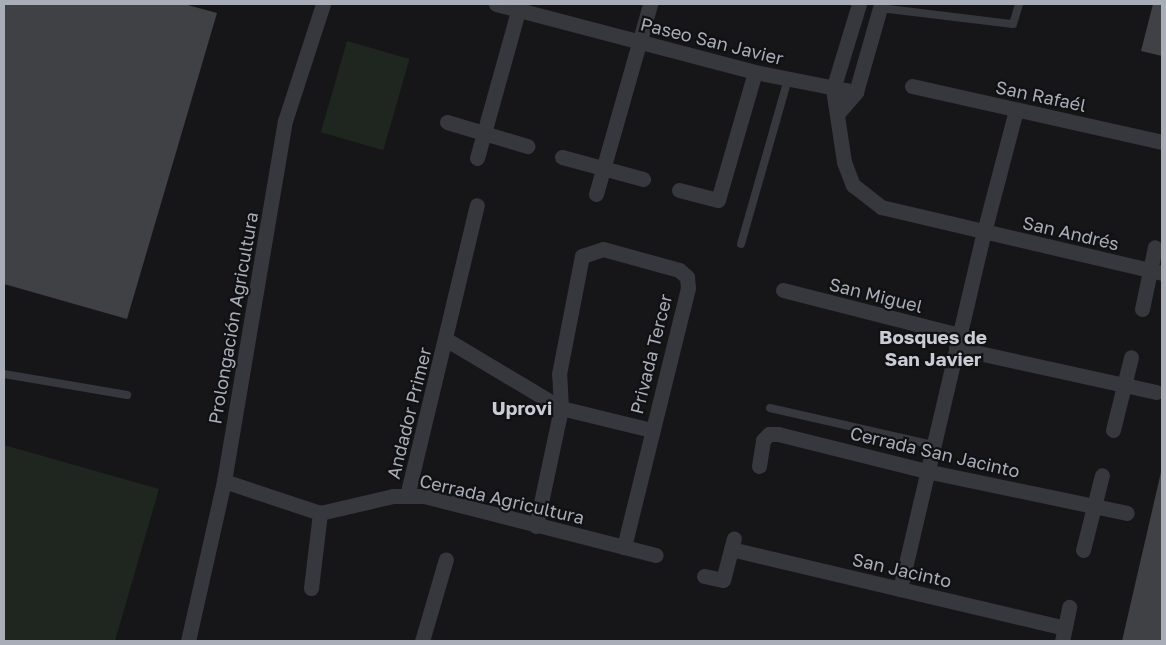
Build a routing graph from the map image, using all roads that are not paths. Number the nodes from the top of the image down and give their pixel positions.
1 (323, 4) edge
2 (496, 4) edge
3 (650, 4) edge
4 (859, 4) edge
5 (1019, 4) edge
6 (880, 6) edge
7 (519, 7) edge
8 (640, 42) junction
9 (755, 72) junction
10 (788, 79) junction
11 (912, 86) dead end
12 (833, 89) junction
13 (856, 92) junction
14 (1016, 110) junction
15 (838, 113) junction
16 (447, 122) dead end
17 (483, 133) junction
18 (1162, 142) edge
19 (527, 146) dead end
20 (562, 157) dead end
21 (476, 158) dead end
22 (604, 169) junction
23 (642, 179) dead end
24 (679, 190) dead end
25 (596, 194) dead end
26 (477, 205) dead end
27 (984, 232) junction
28 (741, 244) dead end
29 (1155, 247) dead end
30 (1156, 272) edge
31 (783, 290) dead end
32 (1142, 309) dead end
33 (446, 340) junction
34 (957, 341) junction
35 (1131, 357) dead end
36 (4, 374) edge
37 (1123, 385) junction
38 (1156, 392) dead end
39 (127, 395) dead end
40 (561, 408) junction
41 (770, 408) dead end
42 (651, 430) junction
43 (1113, 430) dead end
44 (933, 445) junction
45 (759, 466) dead end
46 (926, 471) junction
47 (1102, 475) dead end
48 (224, 481) junction
49 (407, 496) junction
50 (1094, 505) junction
51 (320, 513) junction
52 (1127, 513) dead end
53 (536, 526) junction
54 (624, 547) junction
55 (1083, 550) dead end
56 (656, 555) dead end
57 (446, 559) dead end
58 (704, 576) dead end
59 (311, 588) dead end
60 (900, 589) junction
61 (1068, 607) dead end
62 (1064, 634) edge
63 (188, 641) edge
64 (422, 641) edge

1 - 48 street, Prolongación Agricultura
2 - 7 street, Paseo San Javier
3 - 8 street
4 - 12 street
5 - 6 lane
6 - 13 street
7 - 8 street, Paseo San Javier
7 - 17 street
8 - 9 street, Paseo San Javier
8 - 22 street
9 - 10 street, Paseo San Javier
9 - 24 street
10 - 12 street, Paseo San Javier
10 - 28 lane
11 - 14 street, San Rafaél
12 - 13 street, Paseo San Javier
12 - 15 street
13 - 15 street
14 - 18 street, San Rafaél
14 - 27 street
15 - 27 street
16 - 17 street
17 - 19 street
17 - 21 street
20 - 22 street
22 - 23 street
22 - 25 street
26 - 33 street, Andador Primer
27 - 30 street, San Andrés
27 - 34 street
29 - 30 street
30 - 32 street
31 - 34 street, San Miguel
33 - 40 street
33 - 49 street, Andador Primer
34 - 37 street, San Miguel
34 - 44 street
35 - 37 street
36 - 39 lane
37 - 38 street, San Miguel
37 - 43 street
40 - 42 street
40 - 42 street, Privada Tercer
40 - 53 street
41 - 44 lane
42 - 54 street, Privada Tercer
44 - 46 street
45 - 46 street, Cerrada San Jacinto
46 - 50 street, Cerrada San Jacinto
46 - 60 street
47 - 50 street
48 - 51 street
48 - 63 street, Prolongación Agricultura
49 - 51 street, Cerrada Agricultura
49 - 53 street, Cerrada Agricultura
50 - 52 street, Cerrada San Jacinto
50 - 55 street
51 - 59 street
53 - 54 street, Cerrada Agricultura
54 - 56 street, Cerrada Agricultura
57 - 64 street
58 - 60 street, San Jacinto
60 - 62 street, San Jacinto
61 - 62 street, San Jacinto

